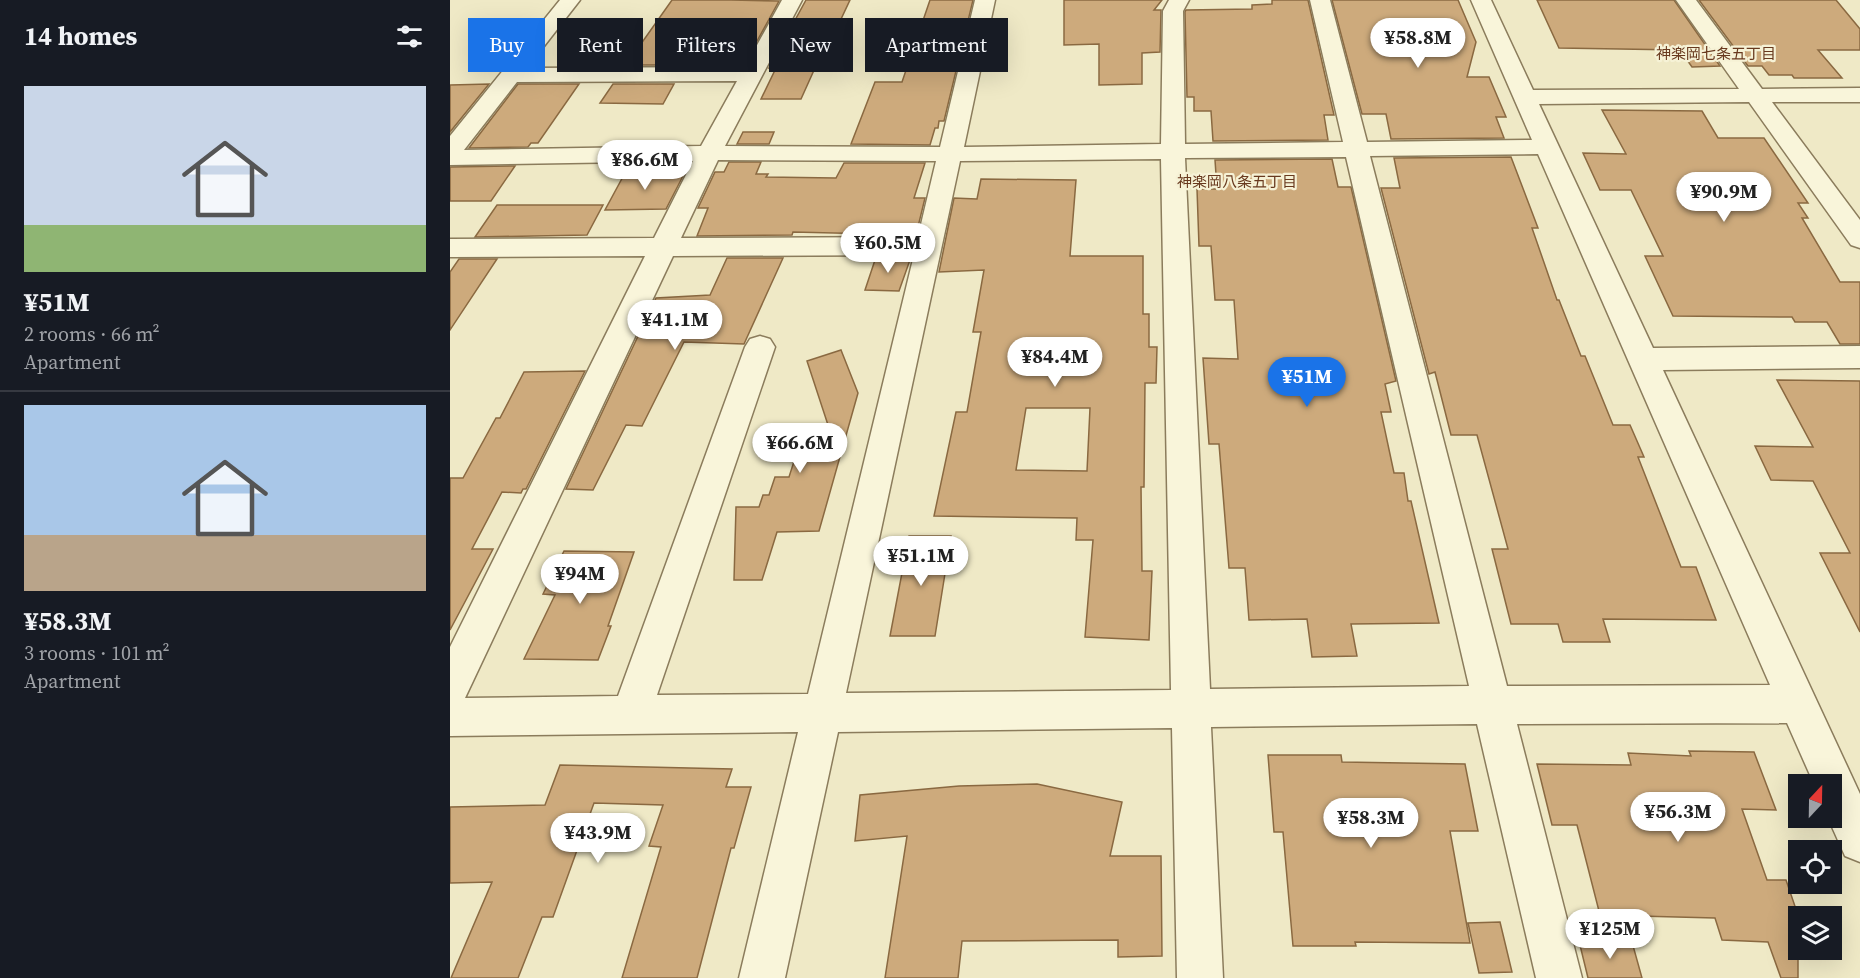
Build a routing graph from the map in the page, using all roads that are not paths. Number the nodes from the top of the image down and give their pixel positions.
1 (570, 0) edge
2 (792, 0) edge
3 (985, 0) edge
4 (1179, 0) edge
5 (1320, 0) edge
6 (1481, 0) edge
7 (1686, 0) edge
8 (752, 74) junction
9 (511, 75) junction
10 (1754, 95) junction
11 (1860, 95) edge
12 (1525, 97) junction
13 (1545, 147) junction
14 (1355, 149) junction
15 (1173, 151) junction
16 (450, 152) edge
17 (709, 153) junction
18 (949, 154) junction
19 (450, 158) edge
20 (1860, 240) edge
21 (928, 246) junction
22 (450, 248) edge
23 (663, 248) junction
24 (760, 347) dead end
25 (1860, 357) edge
26 (1641, 359) junction
27 (450, 687) edge
28 (1798, 704) junction
29 (1491, 705) junction
30 (1190, 710) junction
31 (821, 713) junction
32 (631, 716) junction
33 (450, 717) edge
34 (1860, 841) edge
35 (762, 978) edge
36 (1200, 978) edge
37 (1559, 978) edge

1 - 9 street
2 - 8 street
3 - 18 street
4 - 15 street
5 - 14 street
6 - 12 street
7 - 10 street
8 - 9 street
8 - 17 street
9 - 16 street
10 - 11 street
10 - 12 street
10 - 20 street
12 - 13 street
13 - 14 street
13 - 26 street
14 - 15 street
14 - 29 street
15 - 18 street
15 - 30 street
17 - 18 street
17 - 19 street
17 - 23 street
18 - 21 street
21 - 23 street
21 - 31 street
22 - 23 street
23 - 27 street
24 - 32 street
25 - 26 street
26 - 28 street
28 - 29 street
28 - 34 street
29 - 30 street
29 - 37 street
30 - 31 street
30 - 36 street
31 - 32 street
31 - 35 street
32 - 33 street

